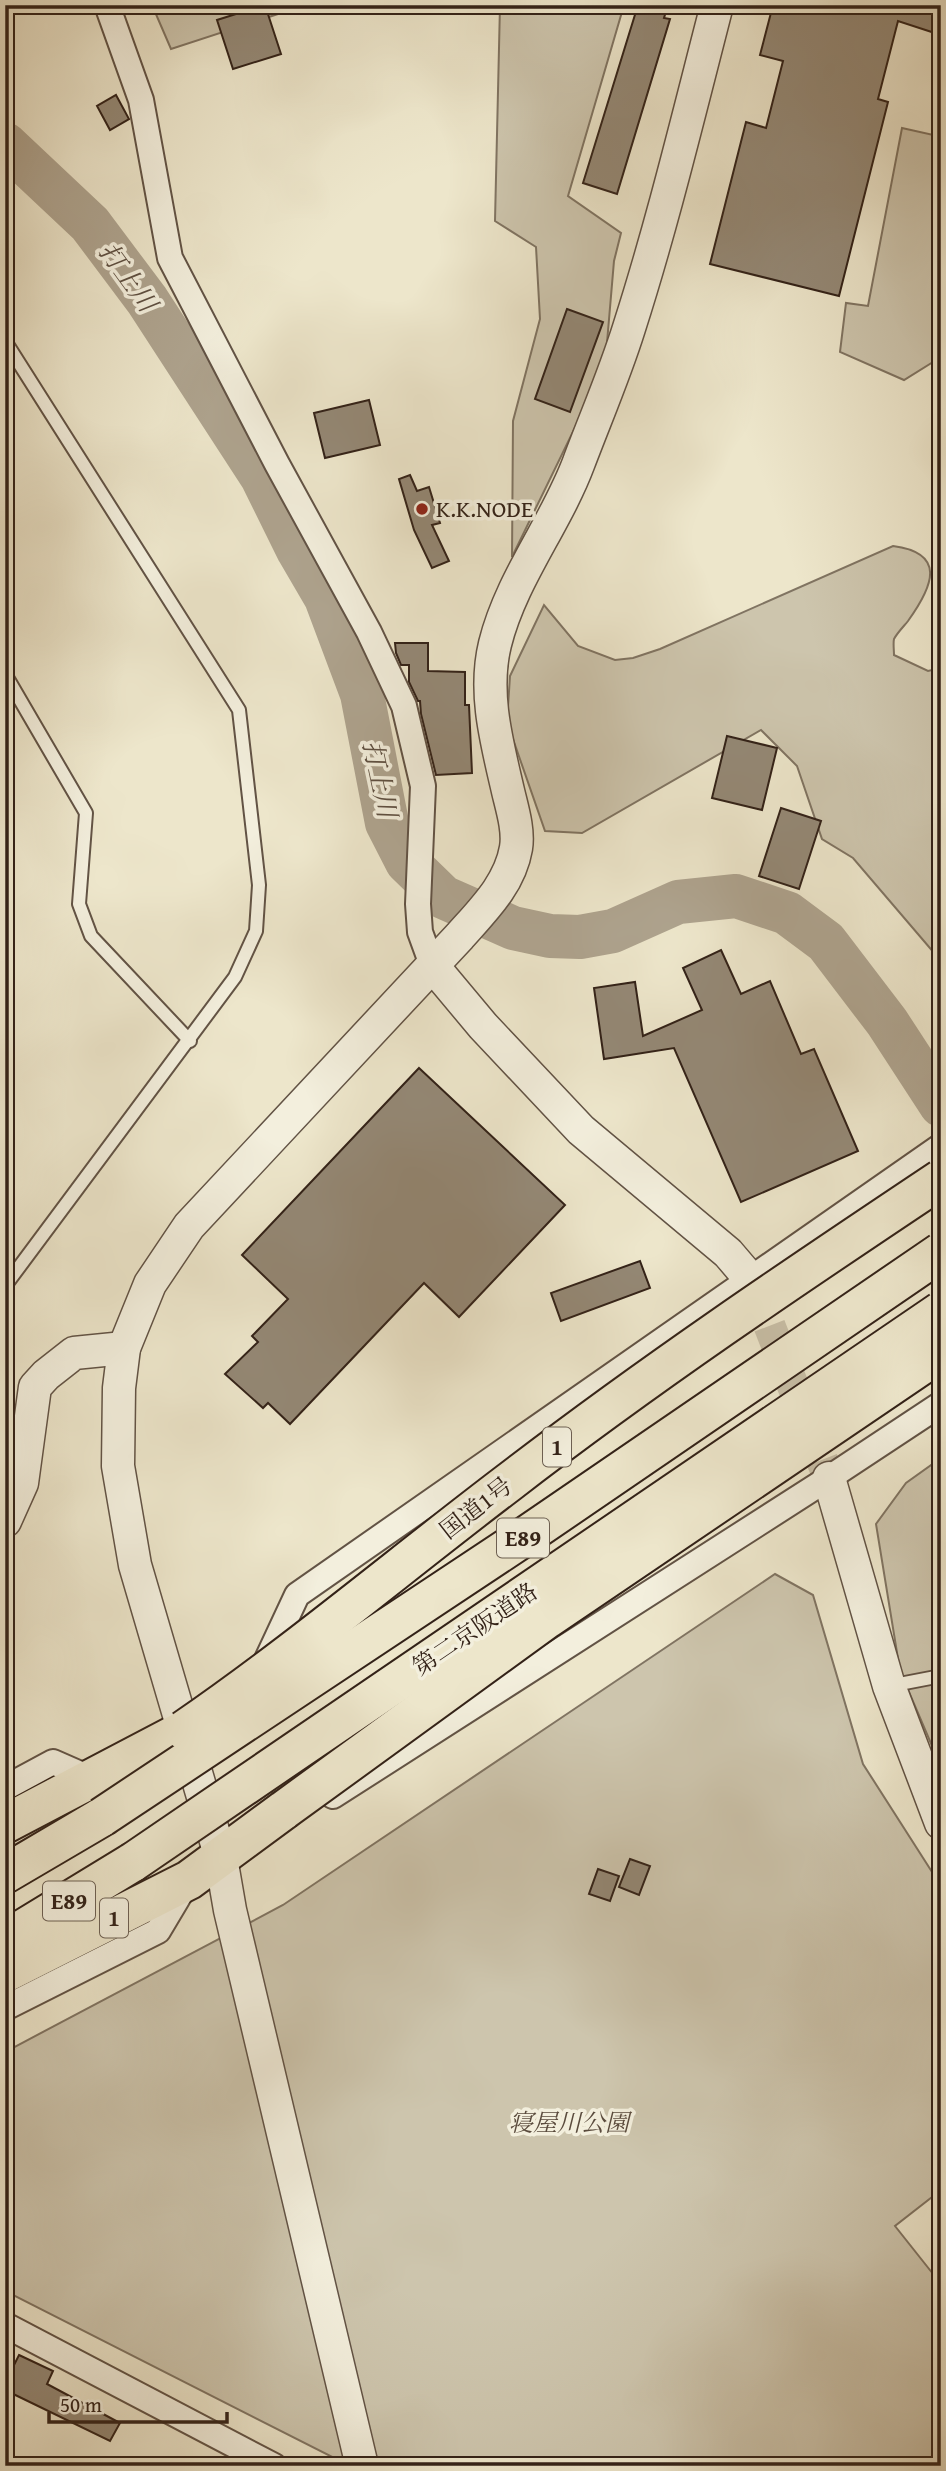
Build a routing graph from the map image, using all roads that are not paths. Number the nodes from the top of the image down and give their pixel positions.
1 (107, 5) edge
2 (717, 5) edge
3 (5, 341) edge
4 (5, 674) edge
5 (432, 965) junction
6 (190, 1041) junction
7 (941, 1146) edge
8 (941, 1179) edge
9 (941, 1252) edge
10 (751, 1280) junction
11 (5, 1286) edge
12 (941, 1311) edge
13 (124, 1348) junction
14 (941, 1352) edge
15 (941, 1404) edge
16 (829, 1478) junction
17 (5, 1521) edge
18 (941, 1676) edge
19 (257, 1680) junction
20 (889, 1686) junction
21 (184, 1730) junction
22 (93, 1780) junction
23 (5, 1788) edge
24 (284, 1810) junction
25 (941, 1823) edge
26 (5, 1824) edge
27 (221, 1858) junction
28 (5, 1874) edge
29 (189, 1880) junction
30 (5, 1940) edge
31 (5, 1973) edge
32 (5, 2008) edge
33 (5, 2325) edge
34 (259, 2462) edge
35 (362, 2466) edge

1 - 5 street
2 - 5 street
3 - 6 lane
4 - 6 lane
5 - 10 street
5 - 13 street
6 - 11 lane
7 - 10 street
8 - 19 highway, 国道1号 / 1, bridge
9 - 28 highway, 第二京阪道路 / E89, bridge
10 - 19 street
12 - 30 highway, 第二京阪道路 / E89, bridge
13 - 17 street
13 - 21 street
14 - 24 highway, 1, bridge
15 - 16 street
16 - 20 street
16 - 24 street
18 - 20 lane
19 - 21 highway, 国道1号 / 1, bridge
20 - 25 street
21 - 22 highway, 国道1号 / 1
21 - 27 street
22 - 23 street
22 - 26 highway, 国道1号 / 1
24 - 27 highway, 1
27 - 29 highway, 1
27 - 35 street
29 - 31 highway, 1
29 - 32 street
33 - 34 street

